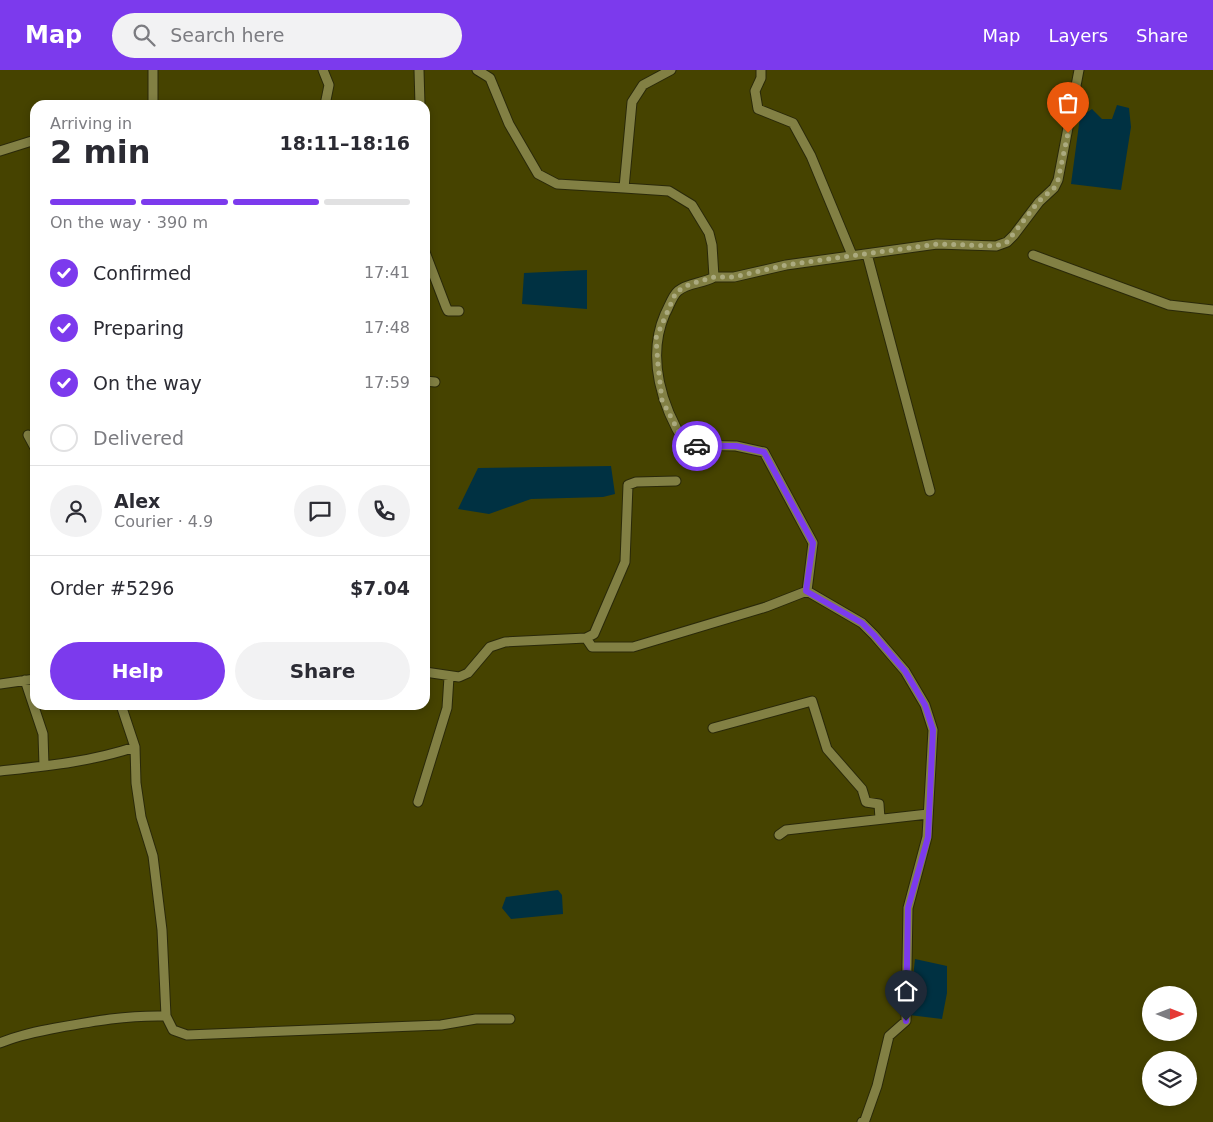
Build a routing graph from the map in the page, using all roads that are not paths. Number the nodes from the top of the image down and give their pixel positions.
1 (153, 70) edge
2 (322, 70) edge
3 (419, 70) edge
4 (477, 70) edge
5 (672, 70) edge
6 (761, 70) edge
7 (1079, 70) edge
8 (153, 100) edge
9 (326, 100) edge
10 (420, 100) edge
11 (30, 142) edge
12 (0, 152) edge
13 (624, 188) junction
14 (867, 254) junction
15 (852, 255) junction
16 (1034, 255) dead end
17 (430, 265) edge
18 (714, 277) junction
19 (1213, 310) edge
20 (459, 311) dead end
21 (28, 435) dead end
22 (30, 439) edge
23 (676, 481) dead end
24 (930, 490) dead end
25 (806, 591) junction
26 (586, 638) junction
27 (430, 673) edge
28 (449, 677) junction
29 (25, 680) junction
30 (30, 680) edge
31 (0, 684) edge
32 (30, 695) edge
33 (35, 710) edge
34 (123, 710) edge
35 (713, 728) dead end
36 (135, 747) junction
37 (44, 766) junction
38 (0, 771) edge
39 (418, 802) dead end
40 (928, 814) junction
41 (880, 819) junction
42 (780, 835) dead end
43 (166, 1016) junction
44 (510, 1019) dead end
45 (0, 1041) edge
46 (862, 1122) edge

1 - 8 street
2 - 9 street
3 - 10 street
4 - 13 street
5 - 13 street
6 - 15 street
7 - 14 street
11 - 12 street
13 - 18 street
14 - 15 street
14 - 24 street
15 - 18 street
16 - 19 street
17 - 20 street
18 - 25 street
21 - 22 street
23 - 26 street
25 - 26 street
25 - 40 street
26 - 28 street
27 - 28 street
28 - 39 street
29 - 30 street
29 - 31 street
29 - 32 street
33 - 37 street
34 - 36 street
35 - 41 street
36 - 37 street
36 - 43 street
37 - 38 street
40 - 41 street
40 - 46 street
41 - 42 street
43 - 44 street
43 - 45 street

